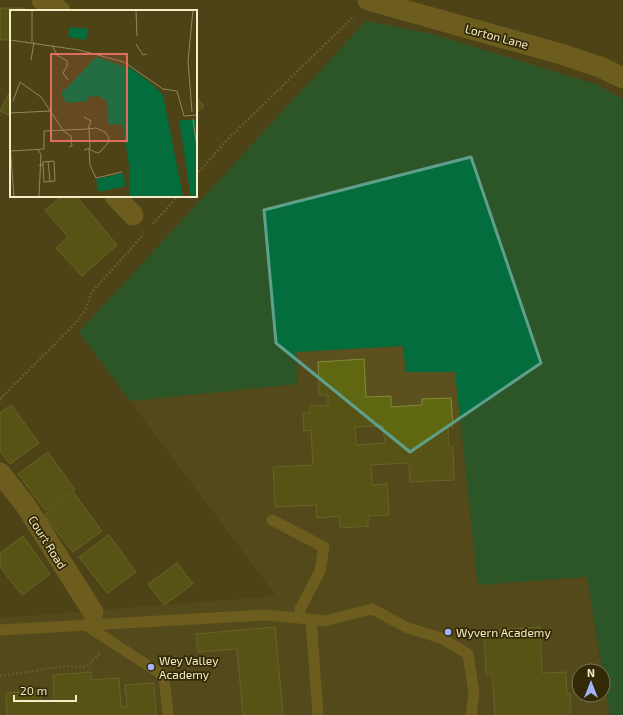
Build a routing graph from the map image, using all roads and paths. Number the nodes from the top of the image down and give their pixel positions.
1 (42, 0) edge
2 (369, 0) edge
3 (58, 10) edge
4 (623, 78) edge
5 (197, 175) edge
6 (116, 197) edge
7 (177, 197) edge
8 (140, 223) joint
9 (152, 224) dead end
10 (0, 399) edge
11 (0, 473) edge
12 (272, 520) dead end
13 (299, 618) junction
14 (311, 620) junction
15 (91, 621) junction
16 (0, 630) edge
17 (111, 641) junction
18 (0, 676) edge
19 (168, 715) edge
20 (318, 715) edge
21 (471, 715) edge

1 - 3 street
2 - 4 street, Lorton Lane
2 - 5 path
6 - 8 street
7 - 9 path
8 - 10 path
11 - 15 street, Court Road
12 - 13 lane
13 - 14 lane
13 - 15 lane
14 - 20 lane
14 - 21 lane
15 - 16 lane
15 - 17 lane
17 - 18 path
17 - 19 lane

